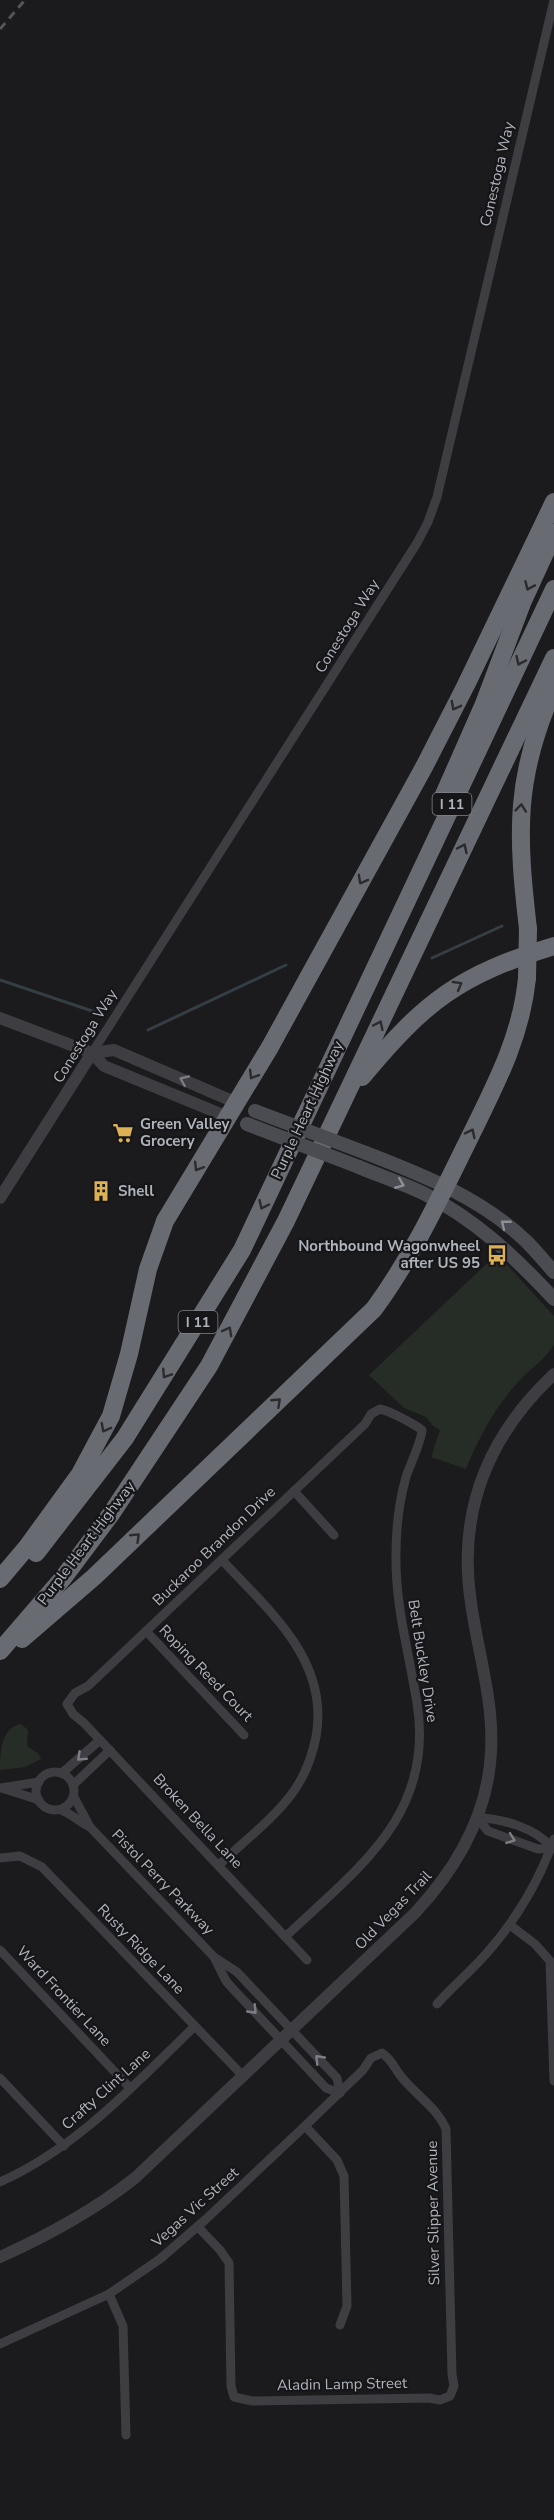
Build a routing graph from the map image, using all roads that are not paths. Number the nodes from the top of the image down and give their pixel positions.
1 (554, 0) edge
2 (554, 502) edge
3 (554, 533) edge
4 (554, 589) edge
5 (554, 658) edge
6 (554, 687) edge
7 (554, 946) edge
8 (0, 1018) edge
9 (350, 1019) junction
10 (92, 1053) junction
11 (345, 1096) junction
12 (233, 1110) junction
13 (443, 1194) junction
14 (0, 1198) edge
15 (551, 1269) edge
16 (554, 1299) edge
17 (554, 1374) edge
18 (380, 1409) joint
19 (294, 1491) junction
20 (334, 1535) dead end
21 (222, 1560) junction
22 (0, 1580) edge
23 (0, 1596) edge
24 (146, 1631) junction
25 (0, 1651) edge
26 (0, 1659) edge
27 (67, 1704) joint
28 (244, 1735) dead end
29 (100, 1740) junction
30 (110, 1750) junction
31 (62, 1773) junction
32 (39, 1782) junction
33 (74, 1785) junction
34 (1, 1788) edge
35 (74, 1797) junction
36 (39, 1800) junction
37 (61, 1810) junction
38 (477, 1818) junction
39 (90, 1827) junction
40 (553, 1845) edge
41 (0, 1858) edge
42 (219, 1865) junction
43 (510, 1925) junction
44 (285, 1937) junction
45 (0, 1950) edge
46 (214, 1958) junction
47 (307, 1960) dead end
48 (552, 1961) edge
49 (437, 2004) dead end
50 (194, 2027) junction
51 (286, 2034) junction
52 (382, 2053) joint
53 (243, 2076) junction
54 (0, 2078) edge
55 (554, 2081) edge
56 (130, 2088) junction
57 (340, 2093) junction
58 (305, 2126) junction
59 (64, 2146) junction
60 (0, 2182) edge
61 (198, 2227) junction
62 (0, 2257) edge
63 (109, 2294) junction
64 (340, 2325) dead end
65 (0, 2344) edge
66 (450, 2396) joint
67 (126, 2435) dead end

1 - 10 street, Conestoga Way
2 -> 12 highway
3 -> 9 highway
4 -> 9 highway, Purple Heart Highway / I 11
11 -> 5 highway, Purple Heart Highway / I 11
13 -> 6 highway, bridge
11 -> 7 highway
8 - 10 street
9 -> 23 highway, Purple Heart Highway / I 11
10 - 12 street
12 -> 10 street
10 - 14 street, Conestoga Way
25 -> 11 highway, Purple Heart Highway / I 11
12 - 13 main road, bridge
12 -> 13 main road, bridge
12 -> 22 highway
15 -> 13 main road
13 - 16 main road
26 -> 13 highway
17 - 38 street, Old Vegas Trail
18 - 19 street, Buckaroo Brandon Drive
18 - 44 street, Belt Buckley Drive
19 - 20 street
19 - 21 street, Buckaroo Brandon Drive
21 - 24 street, Buckaroo Brandon Drive
21 - 42 street
24 - 27 street, Buckaroo Brandon Drive
24 - 28 street, Roping Reed Court
27 - 29 street, Broken Bella Lane
29 - 30 street, Broken Bella Lane
29 -> 31 street
30 - 33 street
30 - 42 street, Broken Bella Lane
31 - 32 street
31 - 33 street
32 - 34 street
32 - 36 street
33 - 35 street
34 - 36 street
35 - 37 street
35 - 39 street, Pistol Perry Parkway
36 - 37 street
37 - 39 street, Pistol Perry Parkway
38 - 40 street
38 - 51 street, Old Vegas Trail
39 - 46 street, Pistol Perry Parkway
40 - 43 street
41 - 50 street, Rusty Ridge Lane
42 - 44 street, Broken Bella Lane
43 - 48 street
43 - 49 street
44 - 47 street, Broken Bella Lane
45 - 56 street, Ward Frontier Lane
46 - 51 street, Pistol Perry Parkway
46 -> 51 street, Pistol Perry Parkway
48 - 55 street
50 - 53 street, Rusty Ridge Lane
50 - 56 street, Crafty Clint Lane
51 - 53 street, Old Vegas Trail
51 - 57 street
57 -> 51 street
52 - 57 street, Vegas Vic Street
52 - 66 street, Silver Slipper Avenue
53 - 62 street, Old Vegas Trail
54 - 59 street
56 - 59 street, Crafty Clint Lane
57 - 58 street, Vegas Vic Street
58 - 61 street, Vegas Vic Street
58 - 64 street
59 - 60 street, Crafty Clint Lane
61 - 63 street, Vegas Vic Street
61 - 66 street, Aladin Lamp Street
63 - 65 street, Vegas Vic Street
63 - 67 street

